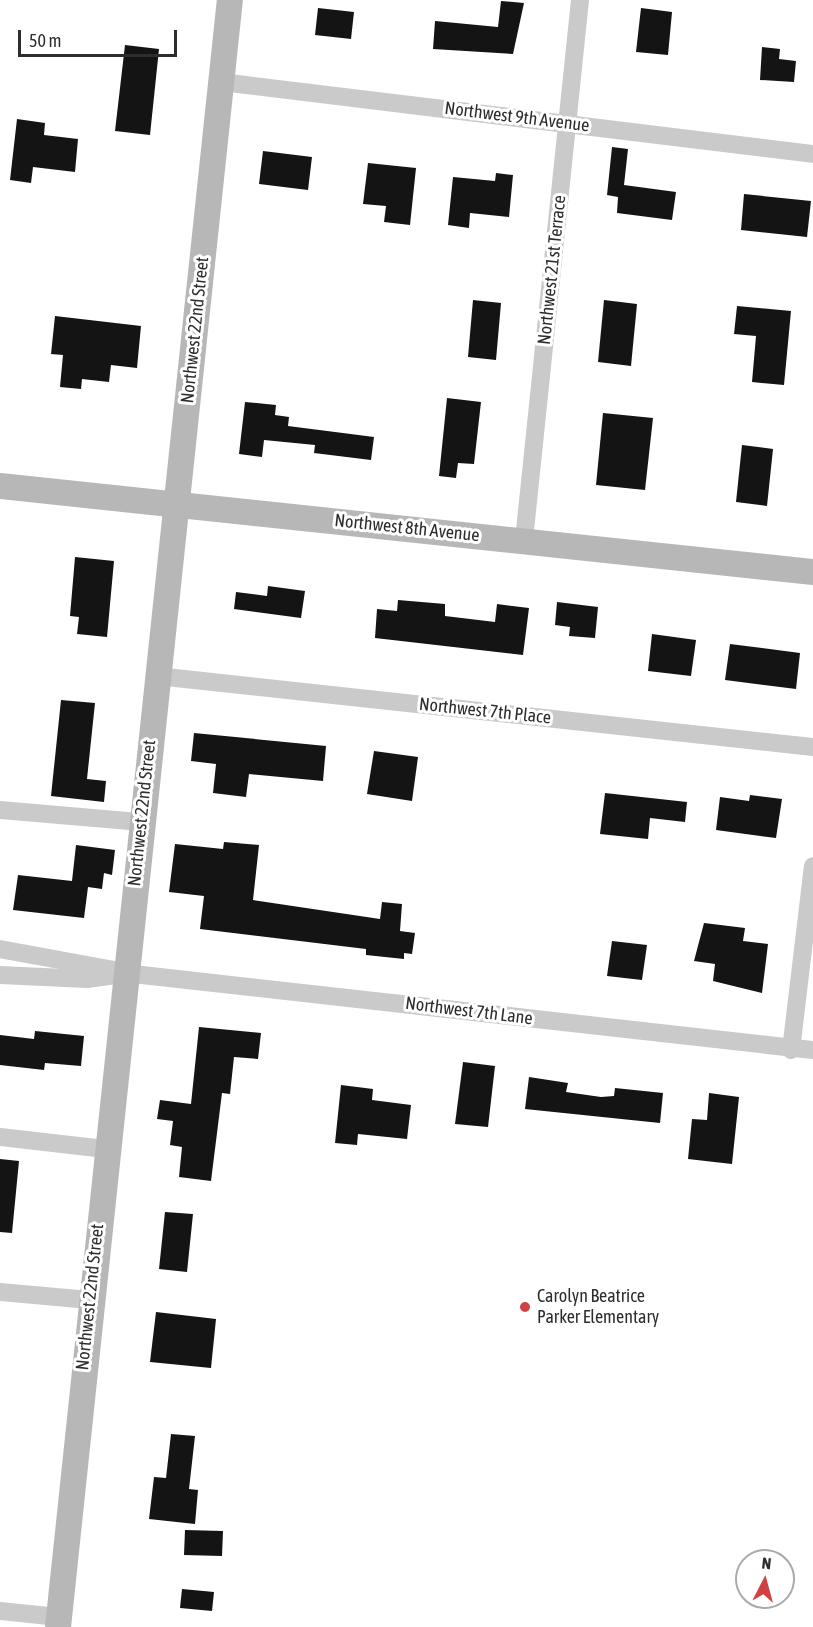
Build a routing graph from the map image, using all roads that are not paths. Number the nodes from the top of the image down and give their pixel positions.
1 (230, 0) edge
2 (580, 0) edge
3 (221, 82) junction
4 (567, 123) junction
5 (813, 154) edge
6 (0, 486) edge
7 (177, 504) junction
8 (524, 540) junction
9 (813, 572) edge
10 (157, 676) junction
11 (813, 747) edge
12 (0, 810) edge
13 (141, 822) junction
14 (813, 866) edge
15 (0, 949) edge
16 (124, 973) junction
17 (0, 975) edge
18 (791, 1050) junction
19 (813, 1050) edge
20 (0, 1137) edge
21 (105, 1149) junction
22 (0, 1292) edge
23 (90, 1300) junction
24 (0, 1611) edge
25 (58, 1622) edge

1 - 3 street, Northwest 22nd Street
2 - 4 street, Northwest 21st Terrace
3 - 4 street, Northwest 9th Avenue
3 - 7 street, Northwest 22nd Street
4 - 5 street, Northwest 9th Avenue
4 - 8 street, Northwest 21st Terrace
6 - 7 street, Northwest 8th Avenue
7 - 8 street, Northwest 8th Avenue
7 - 10 street, Northwest 22nd Street
8 - 9 street, Northwest 8th Avenue
10 - 11 street, Northwest 7th Place
10 - 13 street, Northwest 22nd Street
12 - 13 street
13 - 16 street, Northwest 22nd Street
14 - 18 street
15 - 16 street, Northwest 7th Lane
16 - 17 street, Northwest 7th Lane
16 - 18 street, Northwest 7th Lane
16 - 21 street, Northwest 22nd Street
18 - 19 street, Northwest 7th Lane
20 - 21 street
21 - 23 street, Northwest 22nd Street
22 - 23 street
23 - 25 street, Northwest 22nd Street
24 - 25 street

